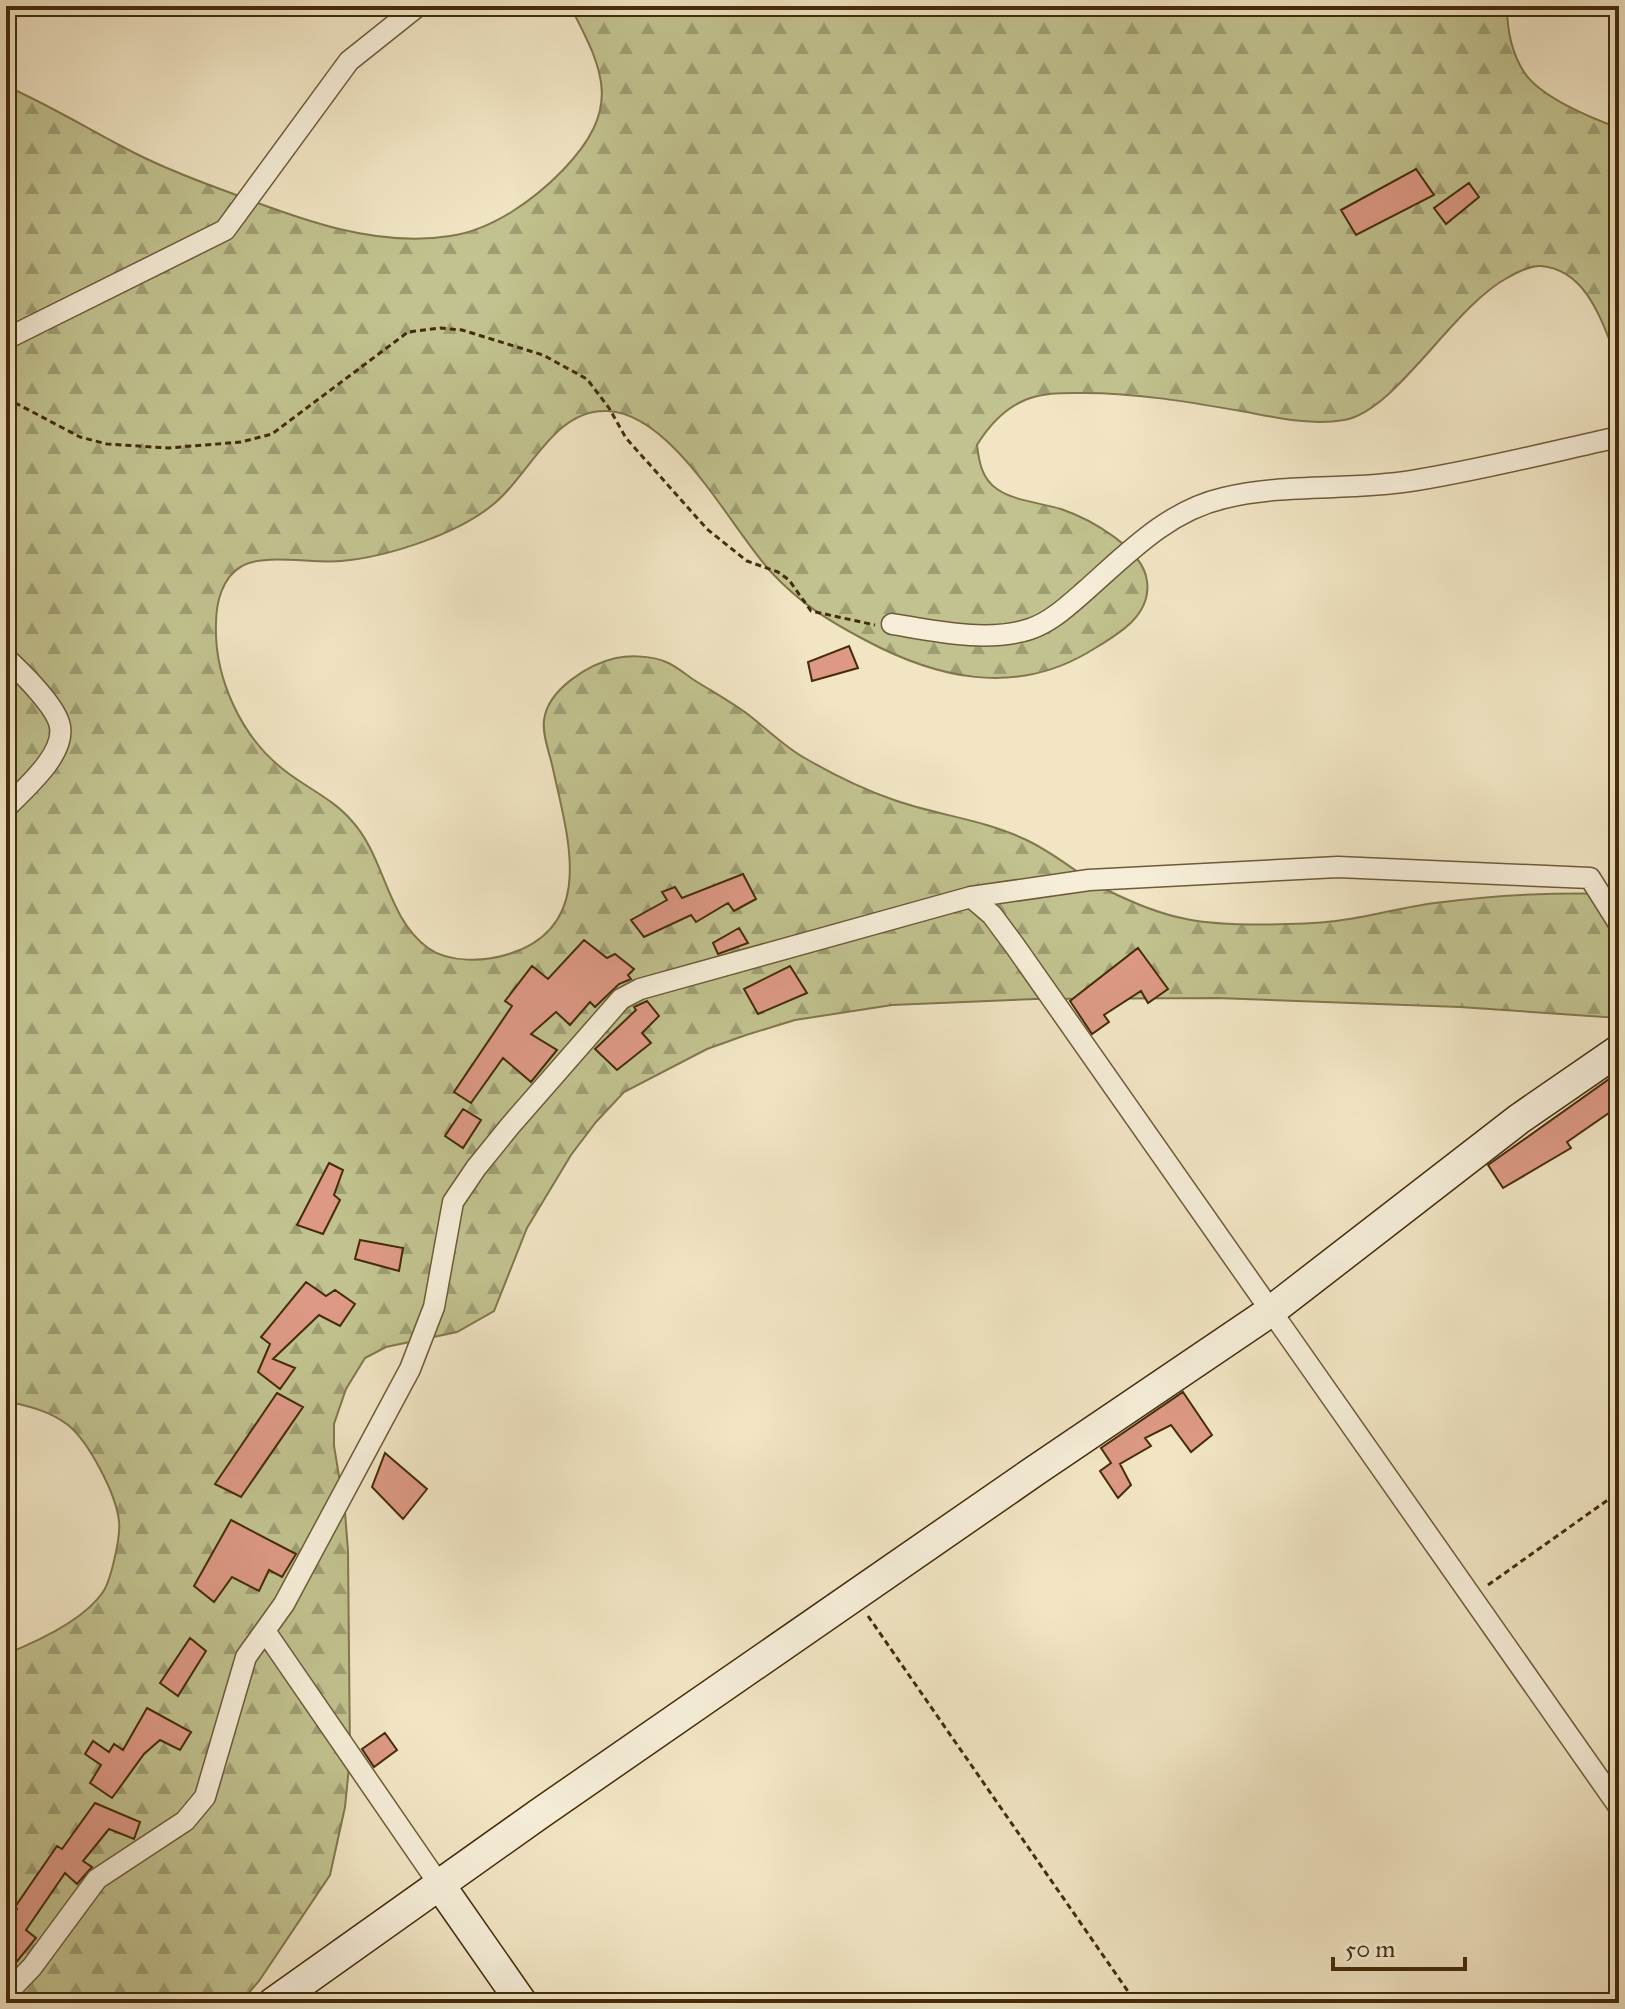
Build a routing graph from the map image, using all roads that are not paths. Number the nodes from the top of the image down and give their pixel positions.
1 (418, 6) edge
2 (6, 339) edge
3 (1619, 437) edge
4 (892, 624) road end
5 (6, 658) edge
6 (6, 808) edge
7 (971, 897) junction
8 (1619, 924) edge
9 (1619, 1050) edge
10 (1271, 1311) junction
11 (265, 1631) junction
12 (1619, 1807) edge
13 (439, 1884) junction
14 (6, 1990) edge
15 (273, 2003) edge
16 (522, 2003) edge

1 - 2 street
3 - 4 street
5 - 6 street
7 - 8 street
7 - 10 street
7 - 11 street
9 - 10 street
10 - 12 street
10 - 13 street
11 - 13 street
11 - 14 street
13 - 15 street
13 - 16 street

